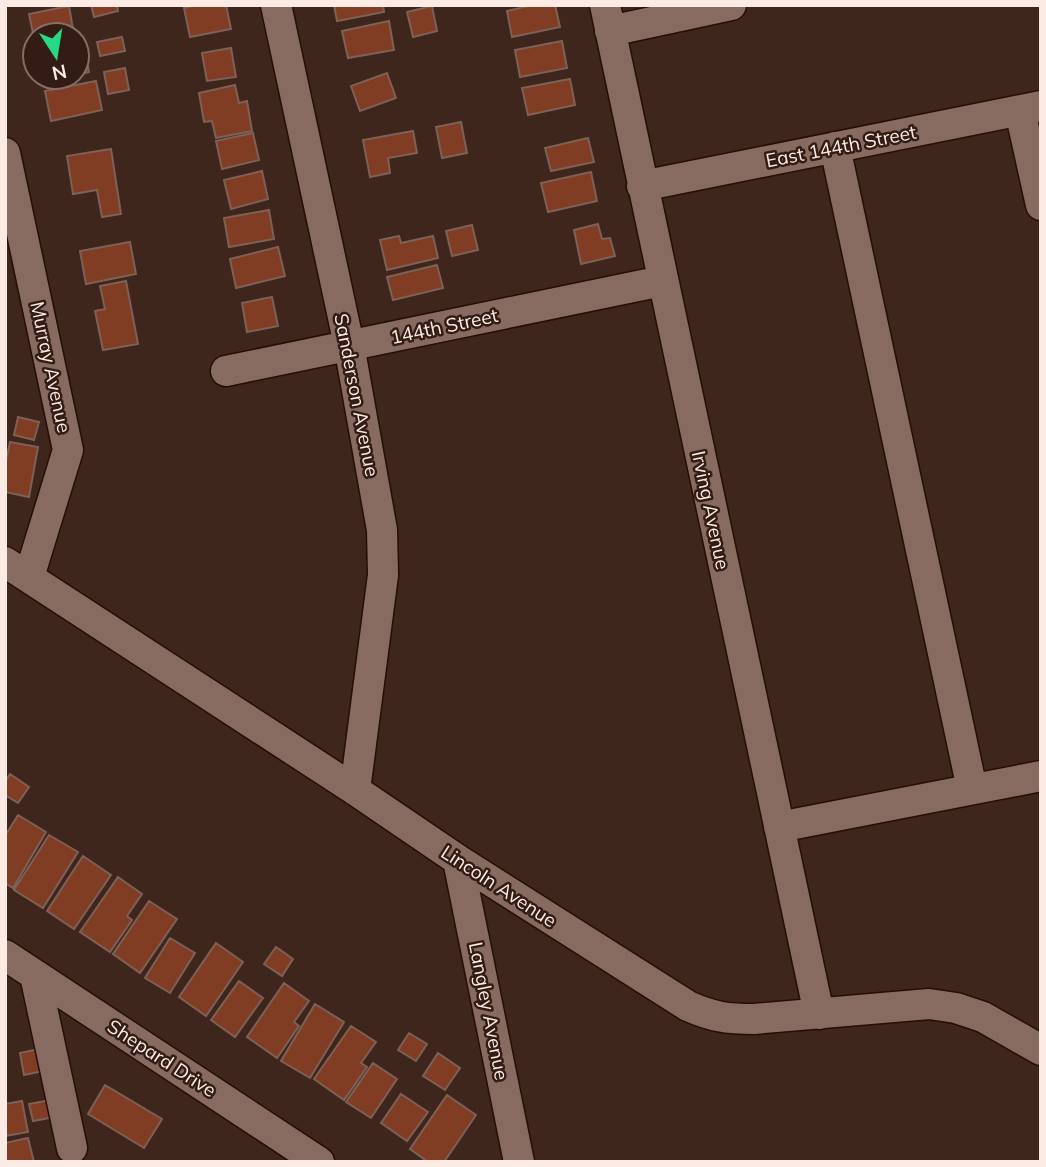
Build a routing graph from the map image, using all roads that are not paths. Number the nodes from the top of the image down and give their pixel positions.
1 (276, 5) edge
2 (731, 5) edge
3 (608, 18) edge
4 (1031, 108) edge
5 (835, 148) junction
6 (5, 153) edge
7 (642, 186) junction
8 (1041, 205) edge
9 (662, 281) junction
10 (349, 345) junction
11 (226, 371) dead end
12 (17, 570) edge
13 (1041, 776) edge
14 (972, 789) junction
15 (355, 790) junction
16 (779, 827) junction
17 (458, 860) junction
18 (5, 955) edge
19 (35, 975) junction
20 (819, 1014) junction
21 (1041, 1050) edge
22 (72, 1148) dead end
23 (319, 1162) edge
24 (519, 1162) edge

1 - 10 street, Sanderson Avenue
2 - 3 street
3 - 7 street, Irving Avenue
4 - 5 street, East 144th Street
4 - 8 street
5 - 7 street, East 144th Street
5 - 14 street
6 - 12 street, Murray Avenue
7 - 9 street, Irving Avenue
9 - 10 street, 144th Street
9 - 16 street, Irving Avenue
10 - 11 street, 144th Street
10 - 15 street, Sanderson Avenue
12 - 15 street, Lincoln Avenue
13 - 14 street
14 - 16 street
15 - 17 street, Lincoln Avenue
16 - 20 street, Irving Avenue
17 - 20 street, Lincoln Avenue
17 - 24 street, Langley Avenue
18 - 19 street, Shepard Drive
19 - 22 street
19 - 23 street, Shepard Drive
20 - 21 street, Lincoln Avenue

